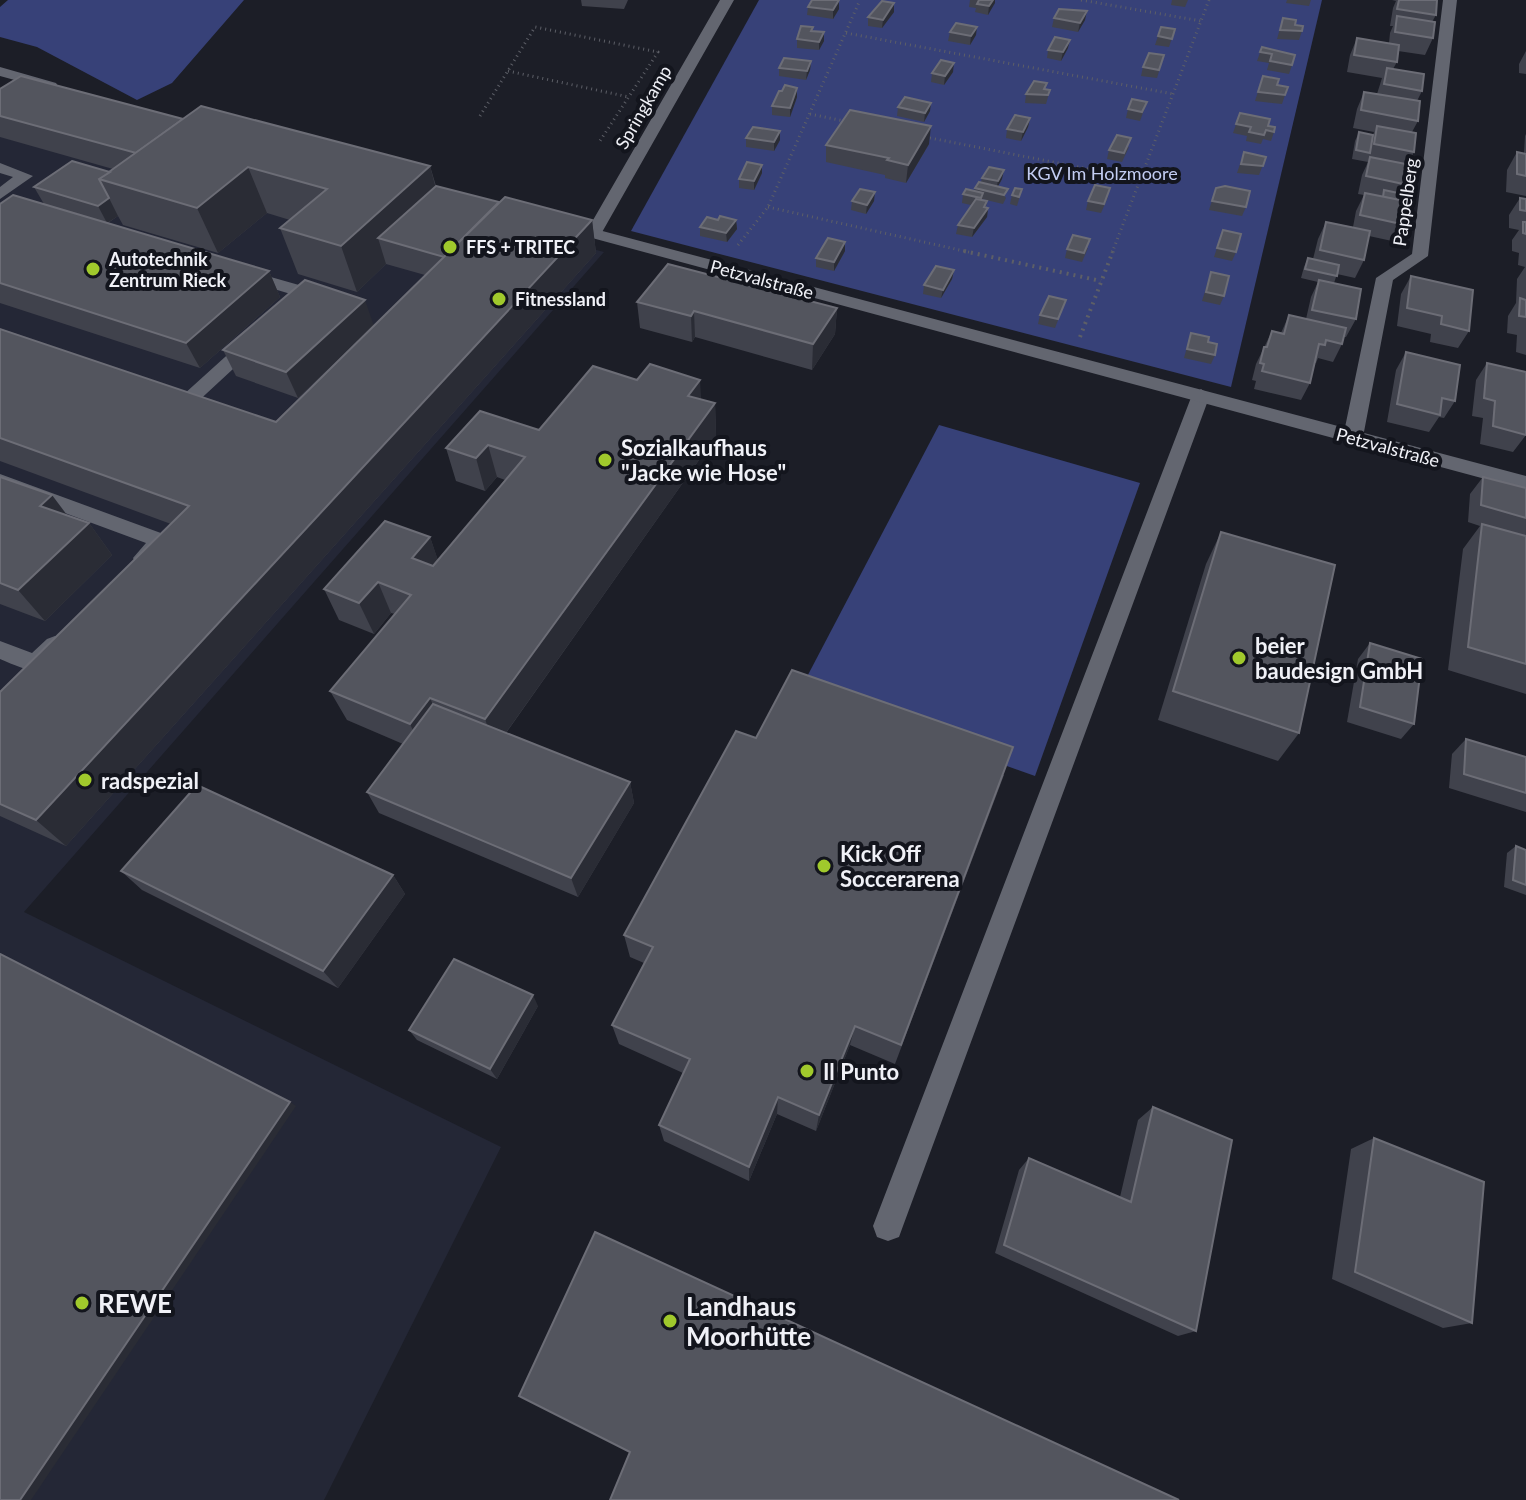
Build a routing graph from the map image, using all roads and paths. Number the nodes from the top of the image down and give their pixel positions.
1 (727, 0) edge
2 (860, 0) edge
3 (1081, 0) edge
4 (1209, 0) edge
5 (1450, 0) edge
6 (1201, 21) junction
7 (846, 33) junction
8 (0, 71) edge
9 (508, 71) junction
10 (29, 79) junction
11 (72, 92) edge
12 (1173, 94) junction
13 (10, 96) edge
14 (629, 97) junction
15 (810, 114) junction
16 (480, 116) dead end
17 (855, 123) edge
18 (915, 135) edge
19 (598, 144) dead end
20 (0, 168) edge
21 (1140, 179) junction
22 (0, 194) edge
23 (768, 207) junction
24 (548, 222) edge
25 (593, 234) junction
26 (720, 268) junction
27 (230, 270) edge
28 (1101, 281) junction
29 (1071, 360) junction
30 (143, 388) edge
31 (1201, 395) junction
32 (1353, 437) junction
33 (0, 481) edge
34 (1526, 483) edge
35 (130, 571) edge
36 (67, 633) edge
37 (0, 650) edge
38 (888, 1226) dead end

1 - 25 street, Springkamp
2 - 7 path
3 - 6 path
4 - 6 path
5 - 32 street, Pappelberg
6 - 12 path
7 - 12 path
7 - 15 path
8 - 10 street
9 - 14 path
9 - 14 path
9 - 16 path
10 - 11 street
10 - 13 street
12 - 21 path
14 - 19 path
15 - 17 path
15 - 23 path
18 - 21 path
20 - 22 street
21 - 28 path
23 - 26 path
23 - 28 path
24 - 25 street, Petzvalstraße
25 - 26 street, Petzvalstraße
26 - 29 street, Petzvalstraße
27 - 30 street
28 - 29 path
29 - 31 street, Petzvalstraße
31 - 32 street, Petzvalstraße
31 - 38 street
32 - 34 street, Petzvalstraße
33 - 35 street
36 - 37 street

